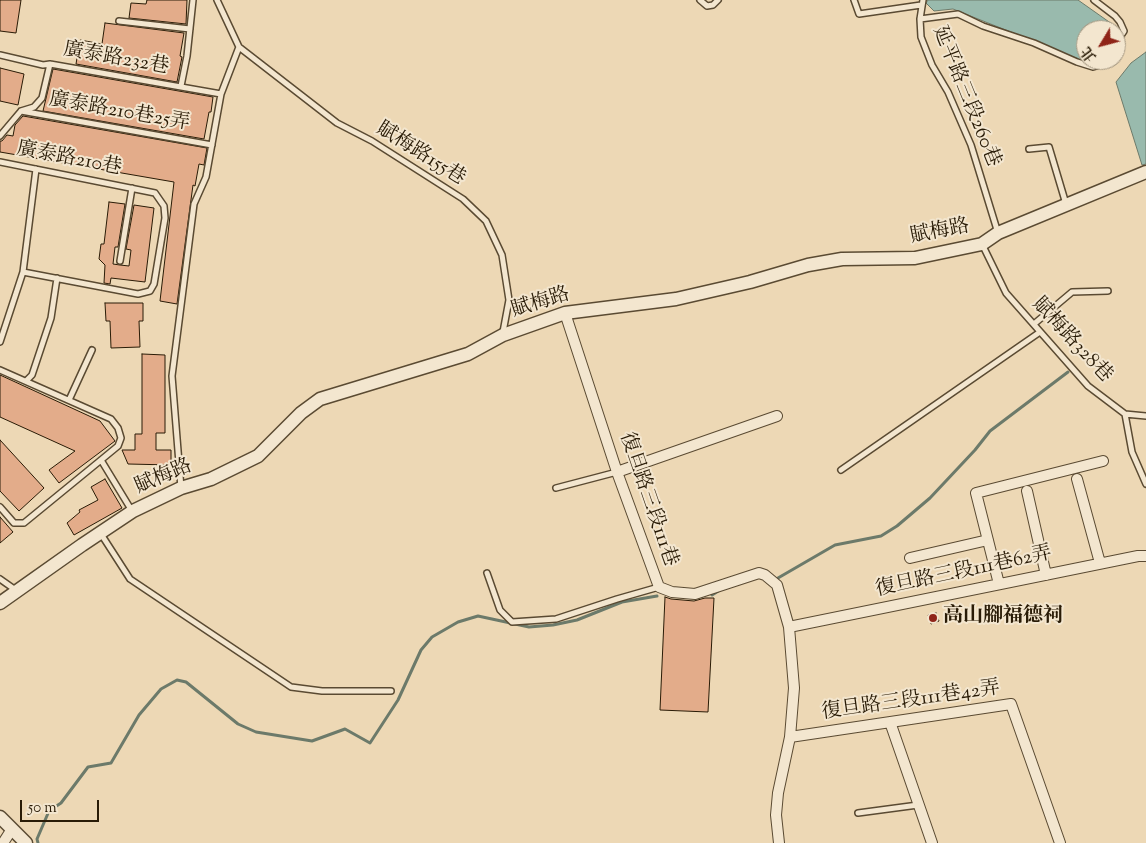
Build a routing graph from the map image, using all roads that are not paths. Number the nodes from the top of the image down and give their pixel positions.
1 (192, 0) edge
2 (217, 0) edge
3 (700, 0) edge
4 (718, 0) edge
5 (854, 0) edge
6 (1094, 0) edge
7 (922, 2) edge
8 (920, 19) junction
9 (1119, 20) edge
10 (119, 21) dead end
11 (190, 30) junction
12 (239, 47) junction
13 (0, 55) edge
14 (1076, 62) edge
15 (50, 64) junction
16 (181, 86) junction
17 (222, 94) junction
18 (21, 112) junction
19 (0, 136) edge
20 (212, 145) junction
21 (1029, 149) dead end
22 (0, 162) edge
23 (36, 169) junction
24 (1146, 172) edge
25 (132, 188) junction
26 (1066, 204) junction
27 (998, 233) junction
28 (982, 244) junction
29 (120, 261) dead end
30 (22, 272) junction
31 (57, 278) junction
32 (1108, 291) dead end
33 (565, 313) junction
34 (1034, 324) junction
35 (1040, 332) junction
36 (503, 336) junction
37 (0, 342) edge
38 (92, 350) dead end
39 (0, 370) edge
40 (26, 381) junction
41 (70, 400) junction
42 (1125, 414) junction
43 (777, 416) dead end
44 (1146, 416) edge
45 (101, 460) junction
46 (1103, 460) dead end
47 (842, 470) dead end
48 (617, 472) junction
49 (1077, 479) dead end
50 (1146, 484) edge
51 (181, 488) junction
52 (556, 488) dead end
53 (1027, 491) dead end
54 (0, 507) edge
55 (133, 512) junction
56 (101, 533) junction
57 (988, 540) junction
58 (1146, 556) edge
59 (910, 558) dead end
60 (1100, 563) junction
61 (487, 573) dead end
62 (1046, 575) junction
63 (0, 580) edge
64 (999, 584) junction
65 (659, 587) junction
66 (17, 591) junction
67 (0, 603) edge
68 (790, 627) junction
69 (391, 691) dead end
70 (890, 722) junction
71 (790, 737) junction
72 (919, 805) junction
73 (858, 813) dead end
74 (0, 817) edge
75 (12, 829) junction
76 (3, 843) edge
77 (26, 843) edge
78 (779, 843) edge
79 (932, 843) edge
80 (1060, 843) edge

1 - 11 lane, 廣泰路232巷
2 - 12 lane
3 - 4 lane
5 - 7 lane
6 - 9 lane
7 - 8 lane, 延平路三段260巷
8 - 14 lane
8 - 27 lane, 延平路三段260巷
10 - 11 lane
11 - 16 lane, 廣泰路232巷
12 - 17 lane
12 - 36 lane, 賦梅路155巷
13 - 15 lane
15 - 16 lane, 廣泰路232巷
15 - 18 lane, 廣泰路232巷
16 - 17 lane, 廣泰路232巷
17 - 20 lane
18 - 19 lane, 廣泰路232巷
18 - 20 lane, 廣泰路210巷25弄
20 - 51 lane
21 - 26 lane
22 - 23 lane, 廣泰路210巷
23 - 25 lane, 廣泰路210巷
23 - 30 lane
24 - 26 street, 賦梅路
25 - 29 lane, 廣泰路210巷
25 - 31 lane, 廣泰路210巷
26 - 27 street, 賦梅路
27 - 28 street, 賦梅路
28 - 33 street, 賦梅路
28 - 34 lane, 賦梅路328巷
30 - 31 lane, 廣泰路210巷
30 - 37 lane
31 - 40 lane
32 - 34 lane
33 - 36 street, 賦梅路
33 - 48 street, 復旦路三段111巷
34 - 35 lane, 賦梅路328巷
35 - 42 lane, 賦梅路328巷
35 - 47 lane
36 - 51 street, 賦梅路
38 - 41 lane
39 - 40 lane
40 - 41 lane
41 - 45 lane
42 - 44 lane
42 - 50 lane
43 - 48 street
45 - 54 lane
45 - 55 lane
46 - 57 street
48 - 52 lane
48 - 65 street, 復旦路三段111巷
49 - 60 street
51 - 55 street, 賦梅路
53 - 62 street
55 - 56 street, 賦梅路
56 - 66 street, 賦梅路
56 - 69 lane
57 - 59 street
57 - 64 street
58 - 60 street, 復旦路三段111巷62弄
60 - 62 street, 復旦路三段111巷62弄
61 - 65 lane
62 - 64 street, 復旦路三段111巷62弄
63 - 66 lane
64 - 68 street, 復旦路三段111巷62弄
65 - 68 street, 復旦路三段111巷
66 - 67 street, 賦梅路
68 - 71 street, 復旦路三段111巷
70 - 71 street, 復旦路三段111巷42弄
70 - 72 street
70 - 80 street, 復旦路三段111巷42弄
71 - 78 street, 復旦路三段111巷
72 - 73 lane
72 - 79 street
74 - 75 street
75 - 76 street
75 - 77 street

